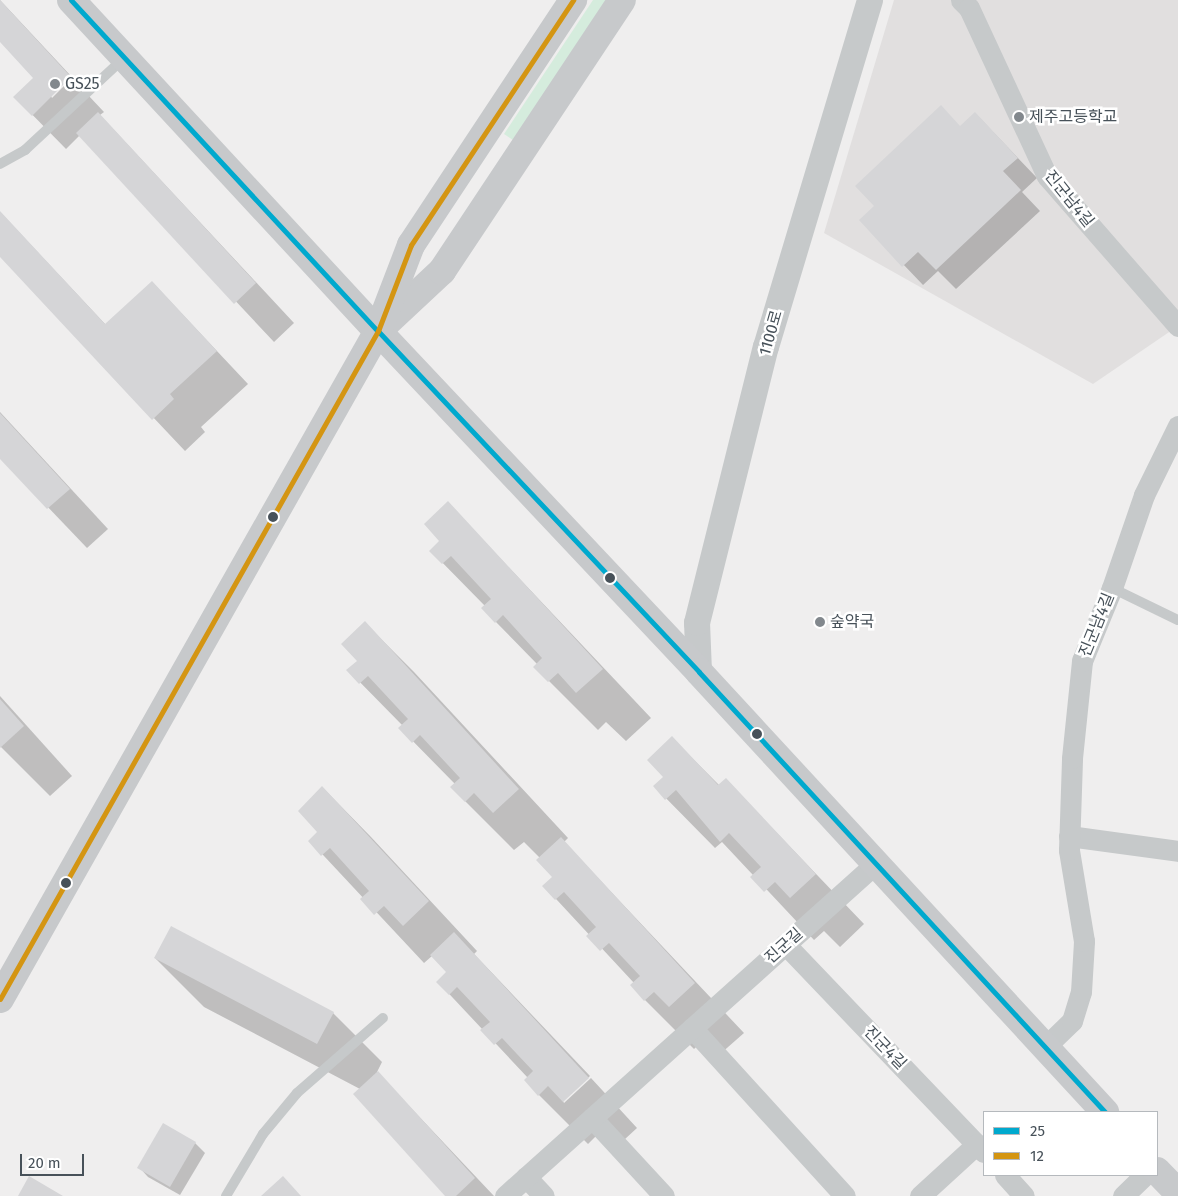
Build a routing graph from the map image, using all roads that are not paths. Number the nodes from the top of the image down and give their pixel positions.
1 (71, 0) edge
2 (573, 0) edge
3 (622, 0) edge
4 (870, 0) edge
5 (961, 0) edge
6 (124, 58) junction
7 (0, 164) edge
8 (1178, 326) edge
9 (378, 331) junction
10 (1178, 426) edge
11 (1112, 588) junction
12 (1178, 620) edge
13 (699, 672) junction
14 (1070, 836) junction
15 (1178, 851) edge
16 (876, 863) junction
17 (786, 944) junction
18 (0, 999) edge
19 (383, 1018) dead end
20 (692, 1028) junction
21 (1046, 1046) junction
22 (1104, 1111) edge
23 (592, 1118) junction
24 (981, 1148) edge
25 (1158, 1172) edge
26 (1006, 1176) edge
27 (1144, 1176) edge
28 (526, 1177) junction
29 (1178, 1193) edge
30 (226, 1196) edge
31 (505, 1196) edge
32 (544, 1196) edge
33 (664, 1196) edge
34 (845, 1196) edge
35 (920, 1196) edge
36 (1024, 1196) edge
37 (1123, 1196) edge

1 - 6 main road
2 - 9 main road
3 - 9 main road
4 - 13 street, 1100로
5 - 8 street, 진군남4길
6 - 7 lane
6 - 9 main road
9 - 13 main road
9 - 18 main road
10 - 11 street, 진군남4길
11 - 12 lane
11 - 14 street, 진군남4길
13 - 16 main road
14 - 15 street
14 - 21 street, 진군남4길
16 - 17 street, 진군길
16 - 21 main road
17 - 20 street, 진군길
17 - 24 street, 진군4길
19 - 30 lane
20 - 23 street, 진군길
20 - 34 street
21 - 22 main road
23 - 28 street, 진군길
23 - 33 street
24 - 35 street
25 - 29 main road
26 - 36 street
27 - 37 street
28 - 31 street, 진군길
28 - 32 street

